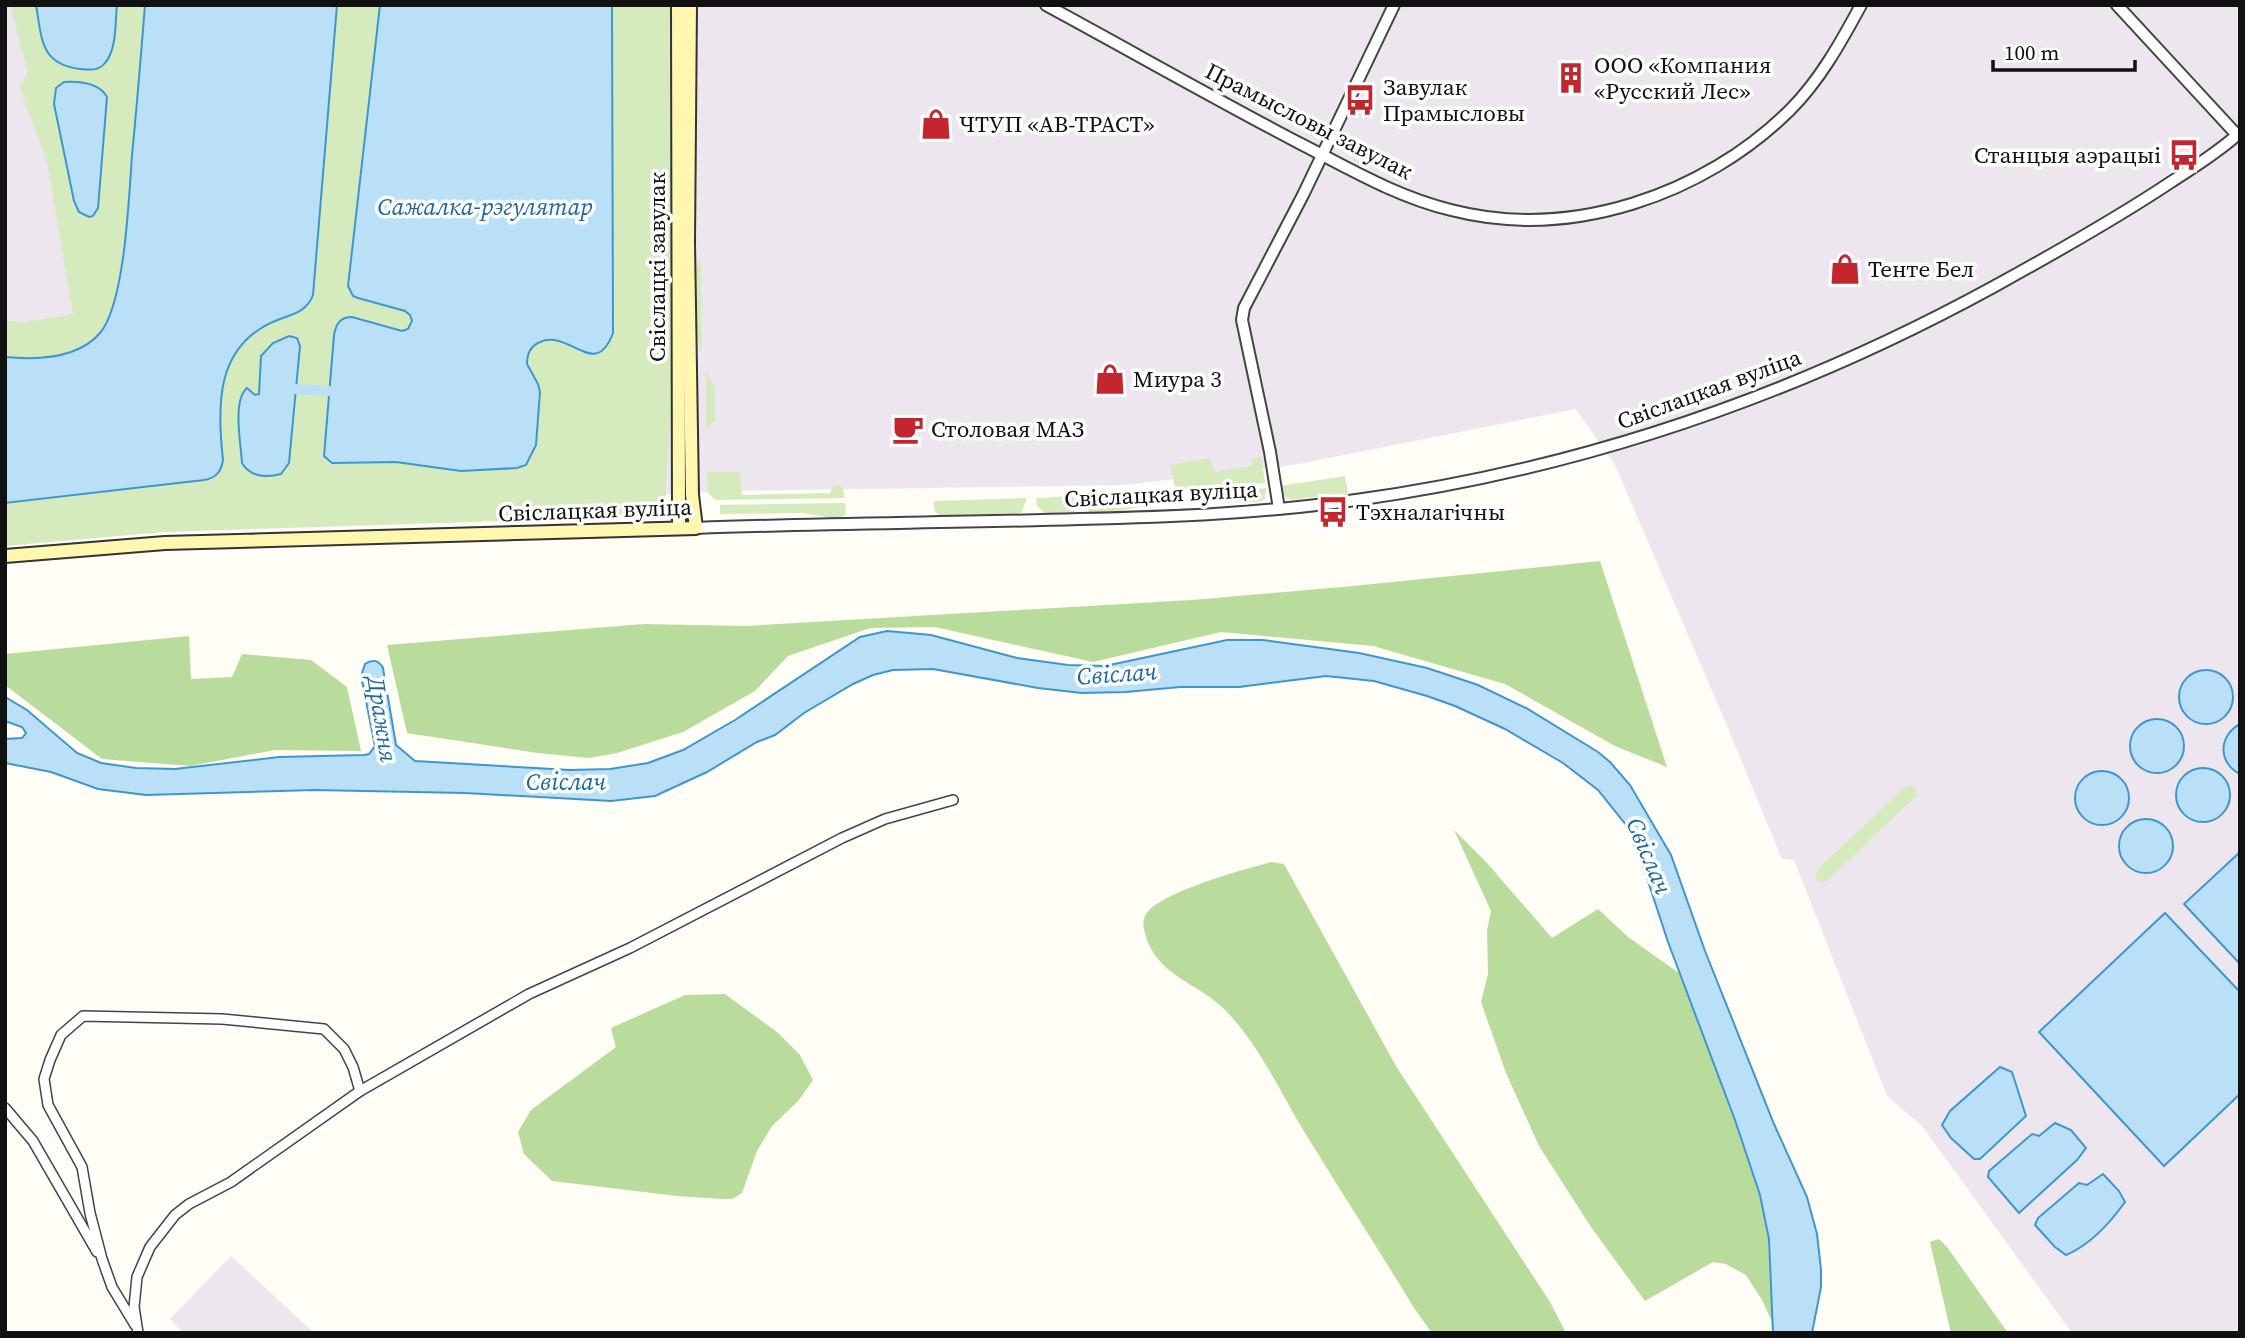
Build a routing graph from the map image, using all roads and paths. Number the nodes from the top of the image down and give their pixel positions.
1 (678, 5) edge
2 (690, 5) edge
3 (1046, 5) edge
4 (1394, 5) edge
5 (1861, 5) edge
6 (2117, 5) edge
7 (2239, 137) edge
8 (1322, 155) junction
9 (1279, 509) junction
10 (696, 527) junction
11 (679, 528) junction
12 (5, 556) edge
13 (954, 800) dead end
14 (360, 1091) junction
15 (5, 1108) edge
16 (102, 1259) junction
17 (138, 1331) edge

1 - 11 main road, Свіслацкі завулак
2 - 10 main road, Свіслацкі завулак
3 - 8 street, Прамысловы завулак
4 - 8 street
5 - 8 street, Прамысловы завулак
6 - 7 street
7 - 9 street, Свіслацкая вуліца
8 - 9 street
9 - 10 street, Свіслацкая вуліца
10 - 11 main road, Свіслацкая вуліца
11 - 12 main road, Свіслацкая вуліца
13 - 14 street
14 - 16 street
14 - 17 street
15 - 16 street
16 - 17 street

